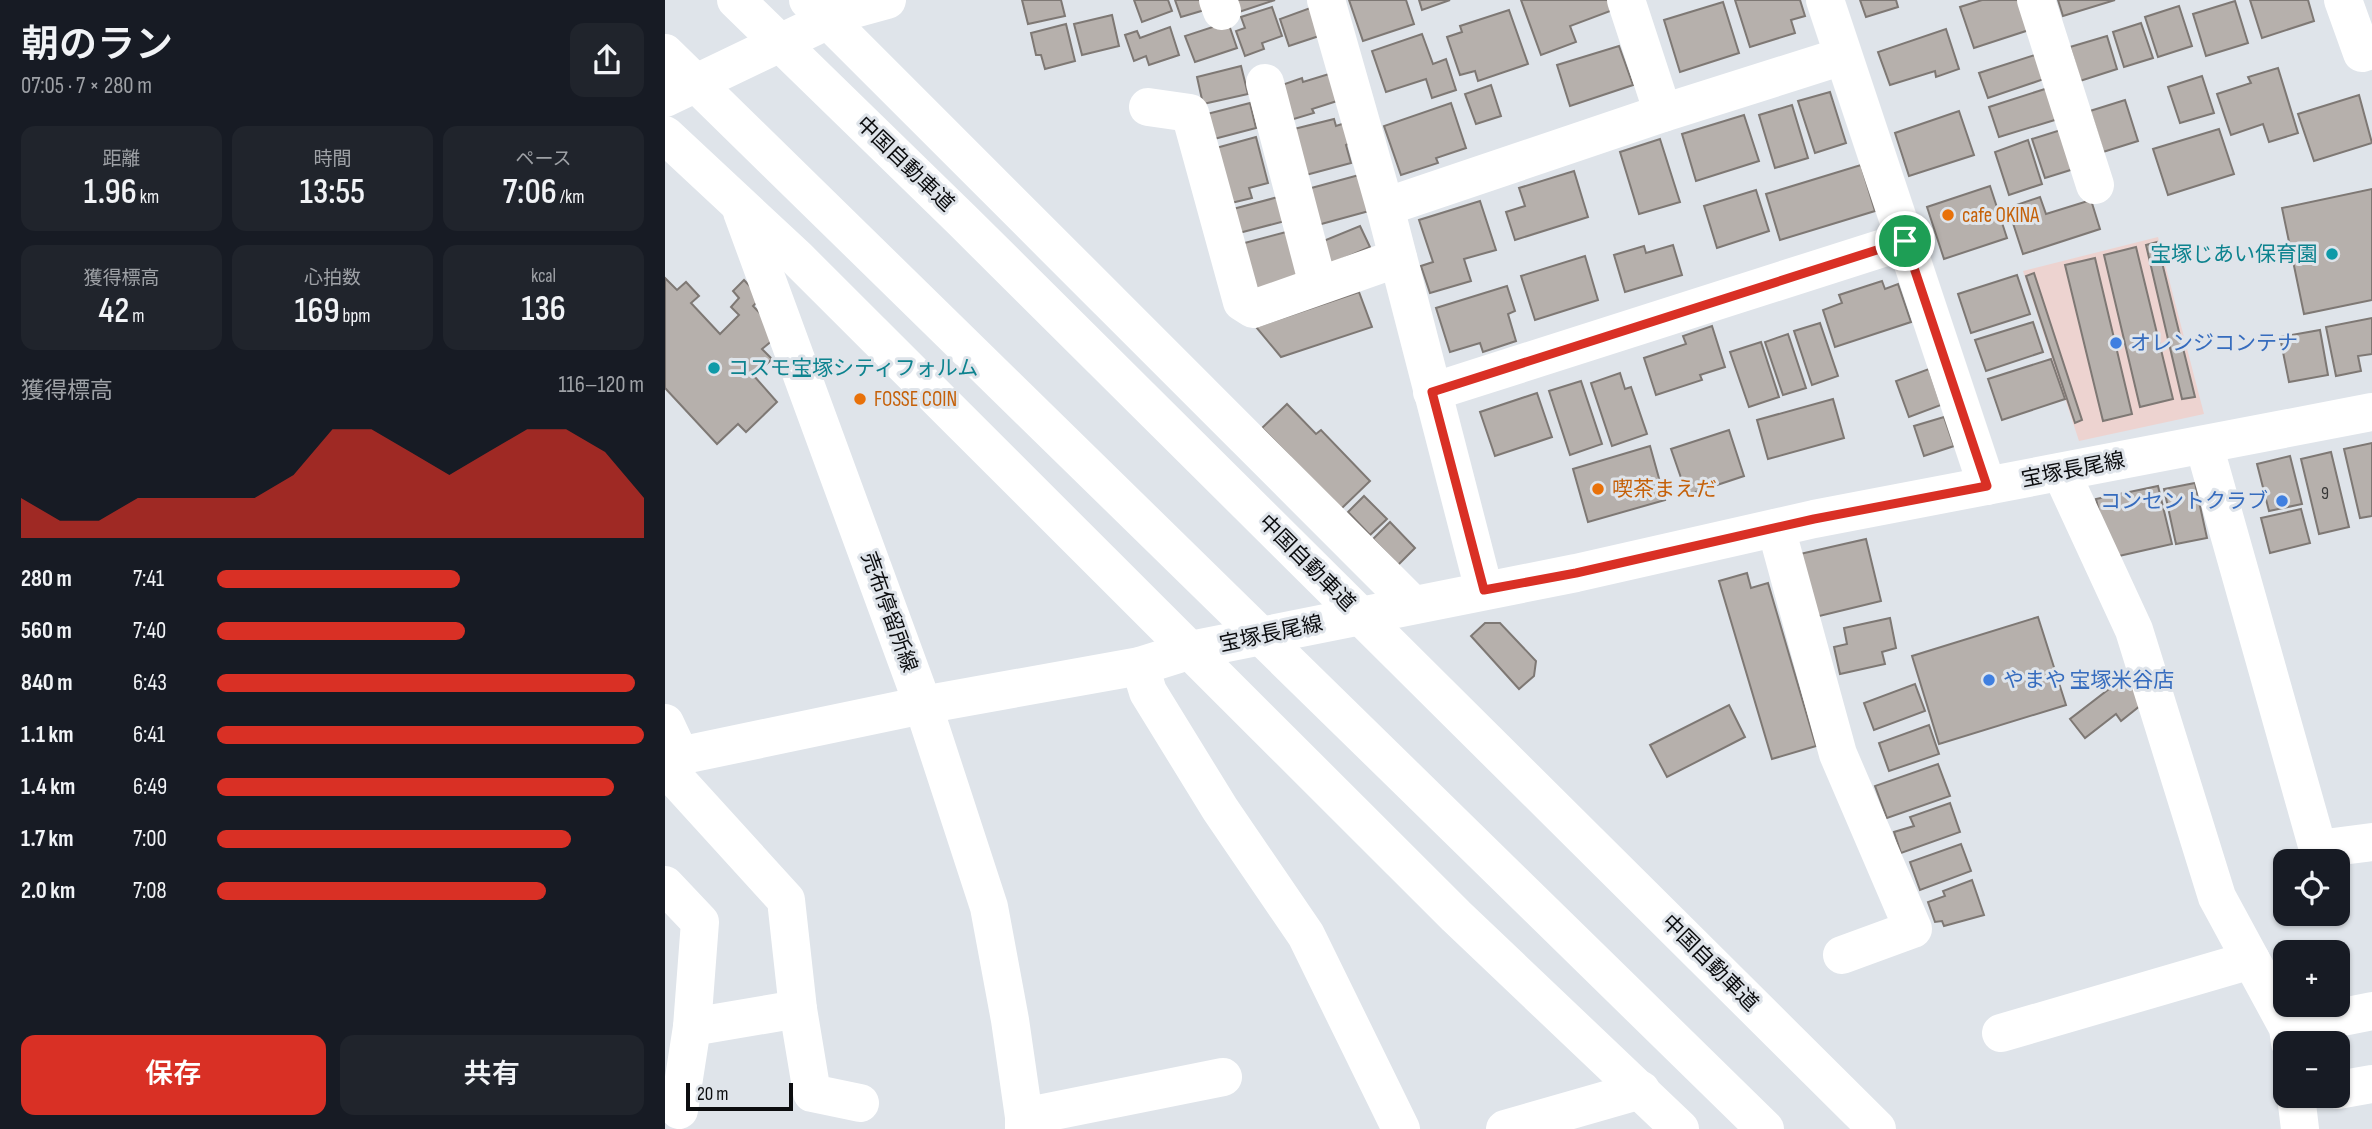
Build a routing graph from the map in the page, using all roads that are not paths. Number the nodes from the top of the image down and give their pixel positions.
1 (736, 0) edge
2 (887, 0) edge
3 (1325, 0) edge
4 (1626, 0) edge
5 (1825, 0) edge
6 (2036, 0) edge
7 (2343, 0) edge
8 (818, 10) edge
9 (665, 53) edge
10 (1843, 56) junction
11 (2369, 62) edge
12 (1265, 83) dead end
13 (665, 98) edge
14 (1148, 107) dead end
15 (1663, 113) junction
16 (665, 135) edge
17 (2095, 185) dead end
18 (739, 204) junction
19 (1385, 207) junction
20 (1905, 241) junction
21 (1398, 258) junction
22 (1318, 285) junction
23 (1432, 392) junction
24 (2372, 412) edge
25 (2204, 445) junction
26 (2061, 472) junction
27 (1987, 486) junction
28 (1776, 528) junction
29 (1484, 590) junction
30 (1413, 605) junction
31 (1191, 650) junction
32 (1140, 666) junction
33 (923, 705) junction
34 (669, 751) edge
35 (2372, 842) edge
36 (665, 885) edge
37 (1842, 955) dead end
38 (2251, 960) junction
39 (798, 1009) junction
40 (2372, 1011) edge
41 (692, 1027) junction
42 (2287, 1031) edge
43 (2303, 1031) edge
44 (2001, 1033) dead end
45 (1223, 1077) dead end
46 (2372, 1084) edge
47 (2350, 1088) edge
48 (1641, 1090) junction
49 (860, 1103) dead end
50 (679, 1110) dead end
51 (1024, 1123) edge
52 (1523, 1126) edge
53 (1401, 1129) edge
54 (1680, 1129) edge
55 (1765, 1129) edge
56 (1877, 1129) edge

1 - 56 main road, 中国自動車道
2 - 8 main road
3 - 19 main road
4 - 15 main road
5 - 10 main road
6 - 17 main road
7 - 11 main road
8 - 13 main road
8 - 30 main road
9 - 55 main road
10 - 15 main road
10 - 20 main road
12 - 22 main road
14 - 22 main road
15 - 19 main road
16 - 18 main road, 売布停留所線
18 - 31 main road
18 - 33 main road, 売布停留所線
19 - 21 main road
20 - 23 main road
20 - 27 main road
21 - 22 main road
21 - 23 main road
23 - 29 main road
24 - 25 main road, 宝塚長尾線
25 - 26 main road, 宝塚長尾線
25 - 35 main road
26 - 27 main road, 宝塚長尾線
26 - 38 main road
27 - 28 main road, 宝塚長尾線
28 - 29 main road, 宝塚長尾線
28 - 37 main road
29 - 30 main road, 宝塚長尾線
30 - 31 main road, 宝塚長尾線
31 - 32 main road, 宝塚長尾線
31 - 48 main road
32 - 33 main road, 宝塚長尾線
32 - 53 main road
33 - 34 main road, 宝塚長尾線
33 - 51 main road, 売布停留所線
34 - 39 main road
36 - 41 main road
38 - 42 main road
38 - 44 main road
39 - 41 main road
39 - 49 main road
40 - 43 main road
41 - 50 main road
45 - 51 main road
46 - 47 main road
48 - 52 main road
48 - 54 main road

